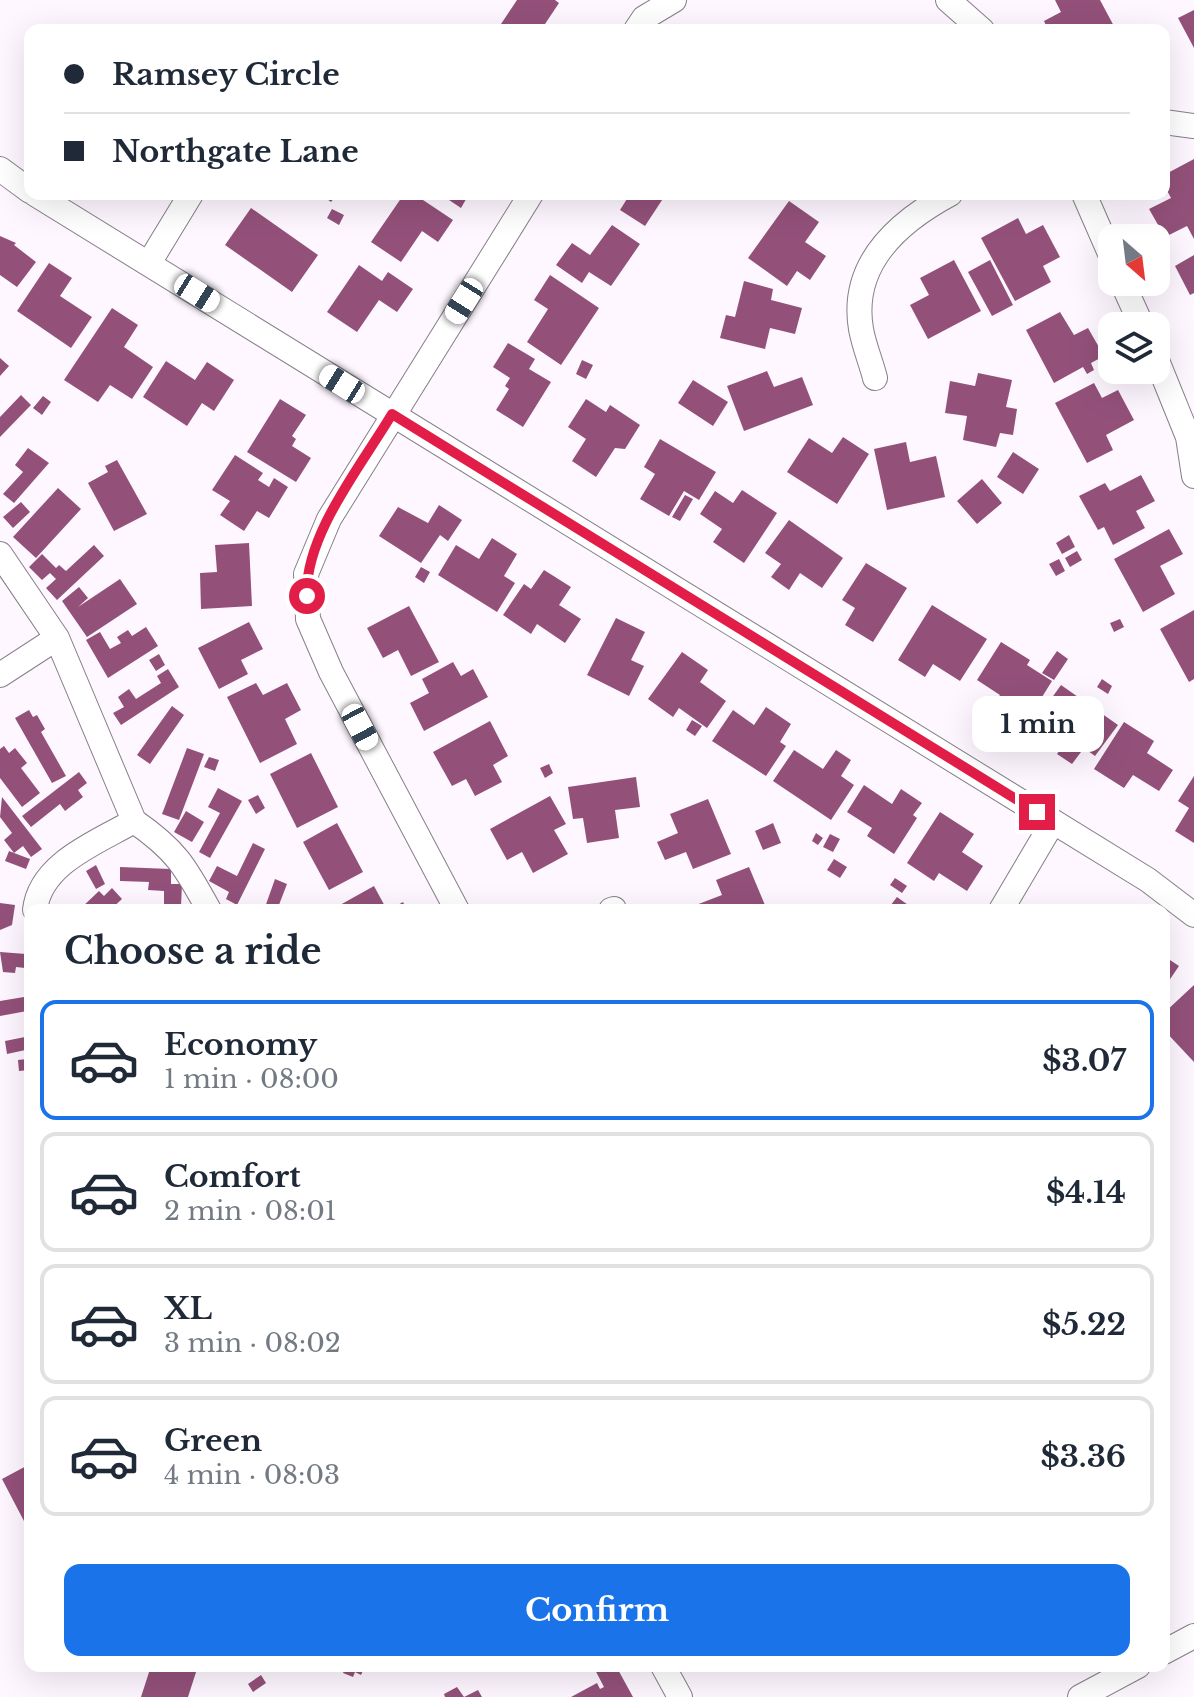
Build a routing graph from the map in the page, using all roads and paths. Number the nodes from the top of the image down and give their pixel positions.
1 (674, 0) edge
2 (948, 0) edge
3 (640, 24) edge
4 (975, 24) edge
5 (1170, 123) edge
6 (1194, 126) edge
7 (0, 169) edge
8 (24, 187) edge
9 (45, 200) edge
10 (187, 200) edge
11 (527, 200) edge
12 (940, 200) edge
13 (1087, 200) edge
14 (1098, 226) edge
15 (149, 263) junction
16 (875, 378) dead end
17 (1167, 384) edge
18 (392, 414) junction
19 (1194, 476) edge
20 (0, 554) edge
21 (57, 638) junction
22 (0, 675) edge
23 (134, 821) junction
24 (1053, 822) junction
25 (37, 904) edge
26 (206, 904) edge
27 (454, 904) edge
28 (1005, 904) edge
29 (1194, 915) edge
30 (1194, 1636) edge
31 (1170, 1649) edge
32 (666, 1672) edge
33 (1127, 1672) edge
34 (680, 1697) edge
35 (1080, 1697) edge

1 - 3 street
2 - 4 street
5 - 6 street
7 - 8 street
9 - 15 street
10 - 15 street
11 - 18 street
12 - 16 street
13 - 14 street
15 - 18 street
17 - 19 street
18 - 24 street
18 - 27 street
20 - 21 street
21 - 22 street
21 - 23 street
23 - 25 street
23 - 26 street
24 - 28 street
24 - 29 street
30 - 31 street
32 - 34 street
33 - 35 street

